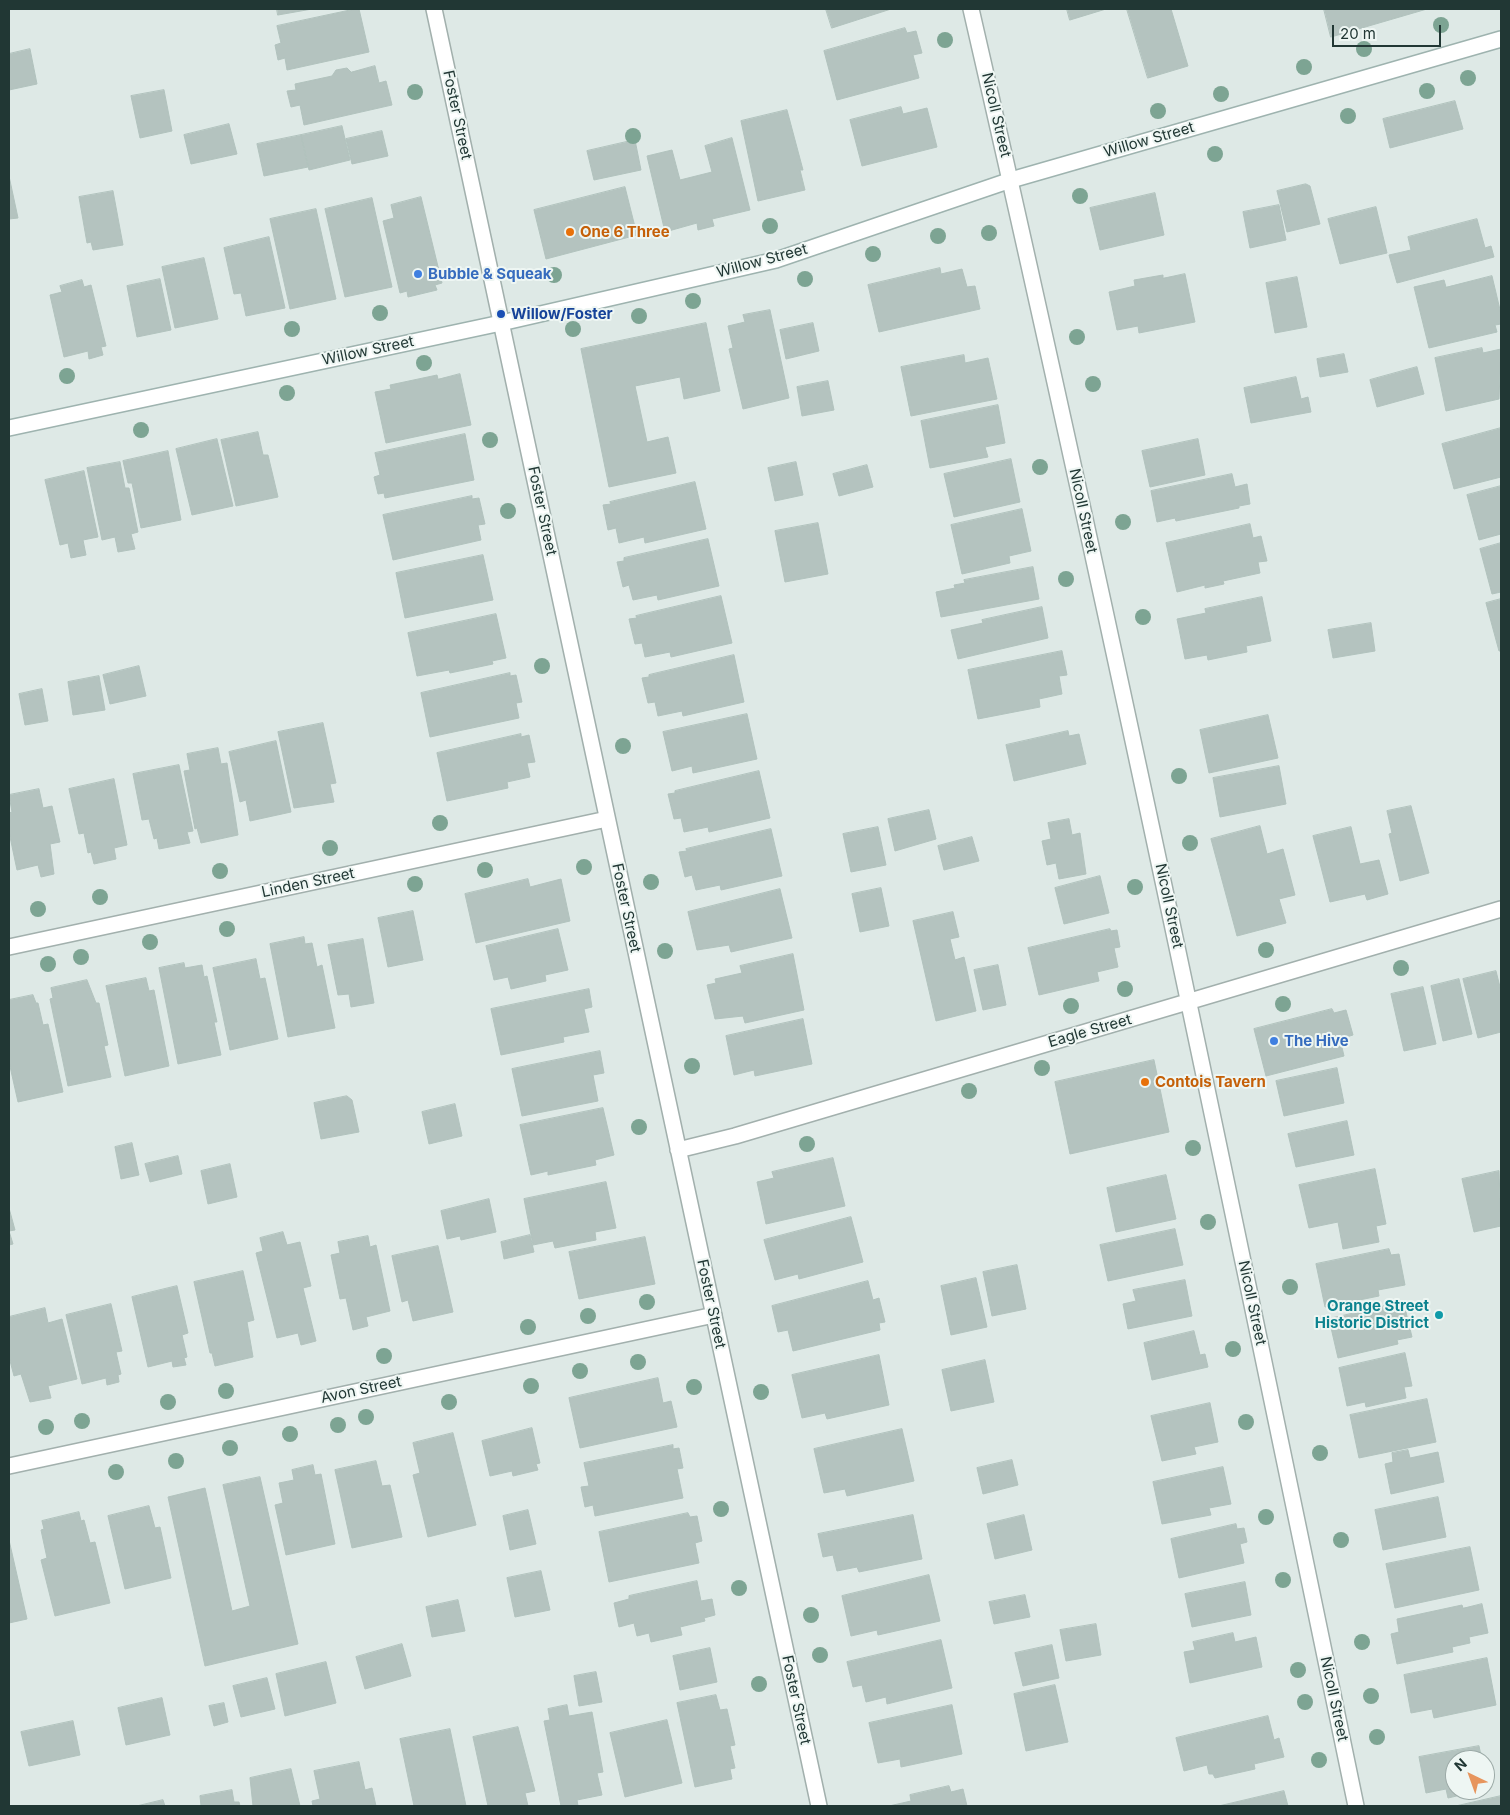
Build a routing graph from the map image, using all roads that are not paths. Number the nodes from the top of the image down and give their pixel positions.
1 (434, 9) edge
2 (971, 9) edge
3 (1501, 39) edge
4 (1011, 180) junction
5 (502, 323) junction
6 (9, 428) edge
7 (607, 819) junction
8 (1501, 909) edge
9 (9, 947) edge
10 (1189, 1002) junction
11 (678, 1150) junction
12 (714, 1315) junction
13 (9, 1466) edge
14 (819, 1806) edge
15 (1356, 1806) edge

1 - 5 street, Foster Street
2 - 4 street, Nicoll Street
3 - 4 street, Willow Street
4 - 5 street, Willow Street
4 - 10 street, Nicoll Street
5 - 6 street, Willow Street
5 - 7 street, Foster Street
7 - 9 street, Linden Street
7 - 11 street, Foster Street
8 - 10 street, Eagle Street
10 - 11 street, Eagle Street
10 - 15 street, Nicoll Street
11 - 12 street, Foster Street
12 - 13 street, Avon Street
12 - 14 street, Foster Street

